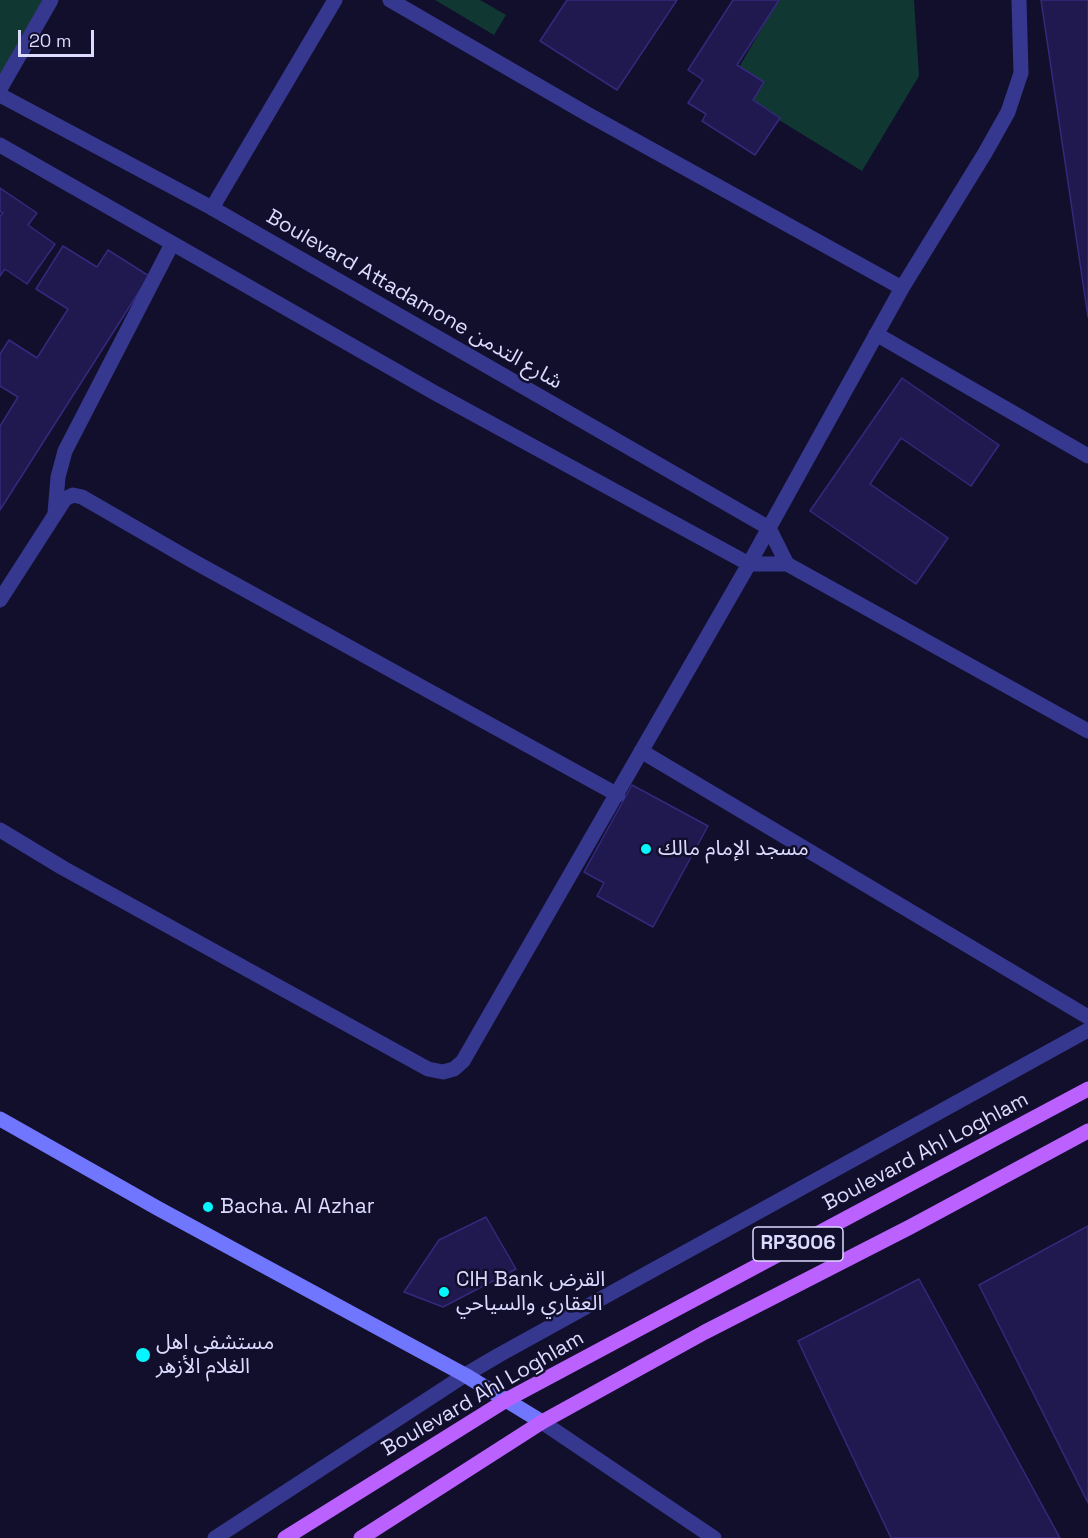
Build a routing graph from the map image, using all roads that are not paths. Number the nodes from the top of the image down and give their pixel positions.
1 (51, 0) edge
2 (335, 0) edge
3 (390, 0) edge
4 (1019, 0) edge
5 (0, 89) edge
6 (0, 95) edge
7 (0, 145) edge
8 (212, 208) junction
9 (172, 244) junction
10 (902, 288) junction
11 (876, 334) junction
12 (1088, 456) edge
13 (55, 513) junction
14 (769, 528) junction
15 (749, 564) junction
16 (787, 564) junction
17 (0, 600) edge
18 (1088, 731) edge
19 (641, 752) junction
20 (618, 795) junction
21 (0, 830) edge
22 (1088, 1017) edge
23 (1088, 1029) edge
24 (1088, 1089) edge
25 (0, 1119) edge
26 (1088, 1131) edge
27 (465, 1375) junction
28 (508, 1400) junction
29 (542, 1422) junction
30 (215, 1538) edge
31 (285, 1538) edge
32 (361, 1538) edge
33 (714, 1538) edge

1 - 5 street
2 - 8 street
3 - 10 street
4 - 10 street
6 - 8 street, Boulevard Attadamone شارع التدمن
7 - 9 street
8 - 14 street, Boulevard Attadamone شارع التدمن
9 - 13 street
9 - 15 street
10 - 11 street
11 - 12 street
11 - 14 street
13 - 17 street
13 - 20 street
14 - 15 street
14 - 16 street
15 - 16 street
15 - 19 street
16 - 18 street
19 - 20 street
19 - 22 street
20 - 21 street
23 - 27 street
24 - 28 main road, Boulevard Ahl Loghlam / RP3006
25 - 27 main road
26 - 29 main road, RP3006
27 - 28 main road
27 - 30 street
28 - 29 main road
28 - 31 main road, Boulevard Ahl Loghlam / RP3006
29 - 32 main road, RP3006
29 - 33 street

